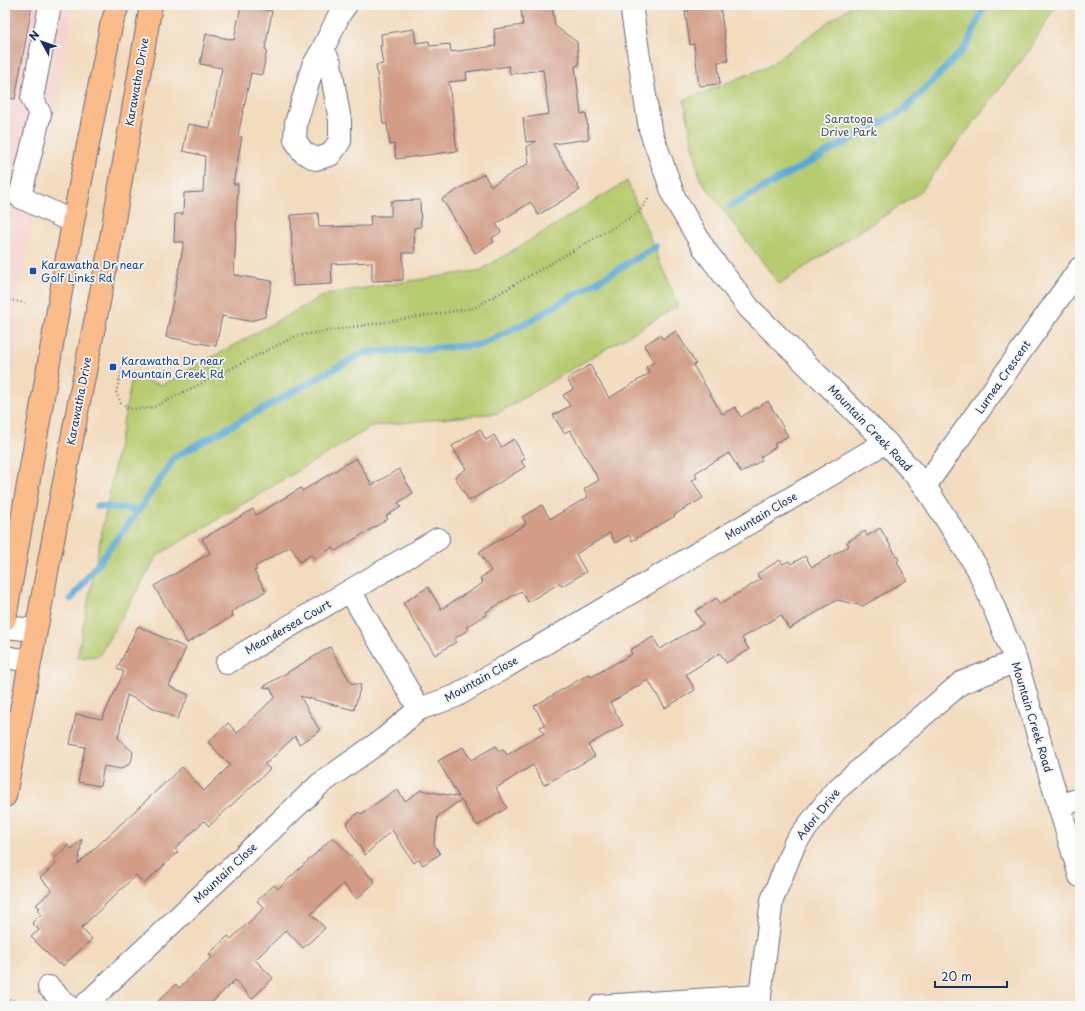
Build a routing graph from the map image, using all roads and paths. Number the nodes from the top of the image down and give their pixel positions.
1 (50, 5) edge
2 (118, 5) edge
3 (151, 5) edge
4 (346, 5) edge
5 (631, 5) edge
6 (323, 49) dead end
7 (648, 199) dead end
8 (73, 222) junction
9 (1080, 268) edge
10 (5, 300) edge
11 (25, 303) dead end
12 (125, 357) dead end
13 (886, 442) junction
14 (926, 486) junction
15 (438, 539) dead end
16 (350, 591) junction
17 (5, 619) edge
18 (5, 627) edge
19 (36, 627) junction
20 (5, 657) edge
21 (30, 661) junction
22 (1016, 661) junction
23 (227, 663) dead end
24 (419, 709) junction
25 (5, 796) edge
26 (1080, 800) edge
27 (1059, 806) junction
28 (1080, 876) edge
29 (49, 987) dead end
30 (5, 998) edge
31 (760, 1001) edge
32 (24, 1006) edge
33 (68, 1006) edge
34 (84, 1006) edge
35 (600, 1006) edge

1 - 8 street
2 - 8 main road
3 - 19 main road, Karawatha Drive
4 - 6 street
5 - 13 street, Mountain Creek Road
7 - 12 path
8 - 17 main road
9 - 14 street, Lurnea Crescent
10 - 11 path
13 - 14 street, Mountain Creek Road
13 - 24 street, Mountain Close
14 - 22 street, Mountain Creek Road
15 - 16 street, Meandersea Court
16 - 23 street, Meandersea Court
16 - 24 street
18 - 19 street
19 - 21 main road, Karawatha Drive
20 - 21 street
21 - 25 main road, Karawatha Drive
22 - 27 street, Mountain Creek Road
22 - 31 street, Adori Drive
24 - 34 street, Mountain Close
26 - 27 street
27 - 28 street, Mountain Creek Road
29 - 33 street
30 - 32 path
31 - 35 street

